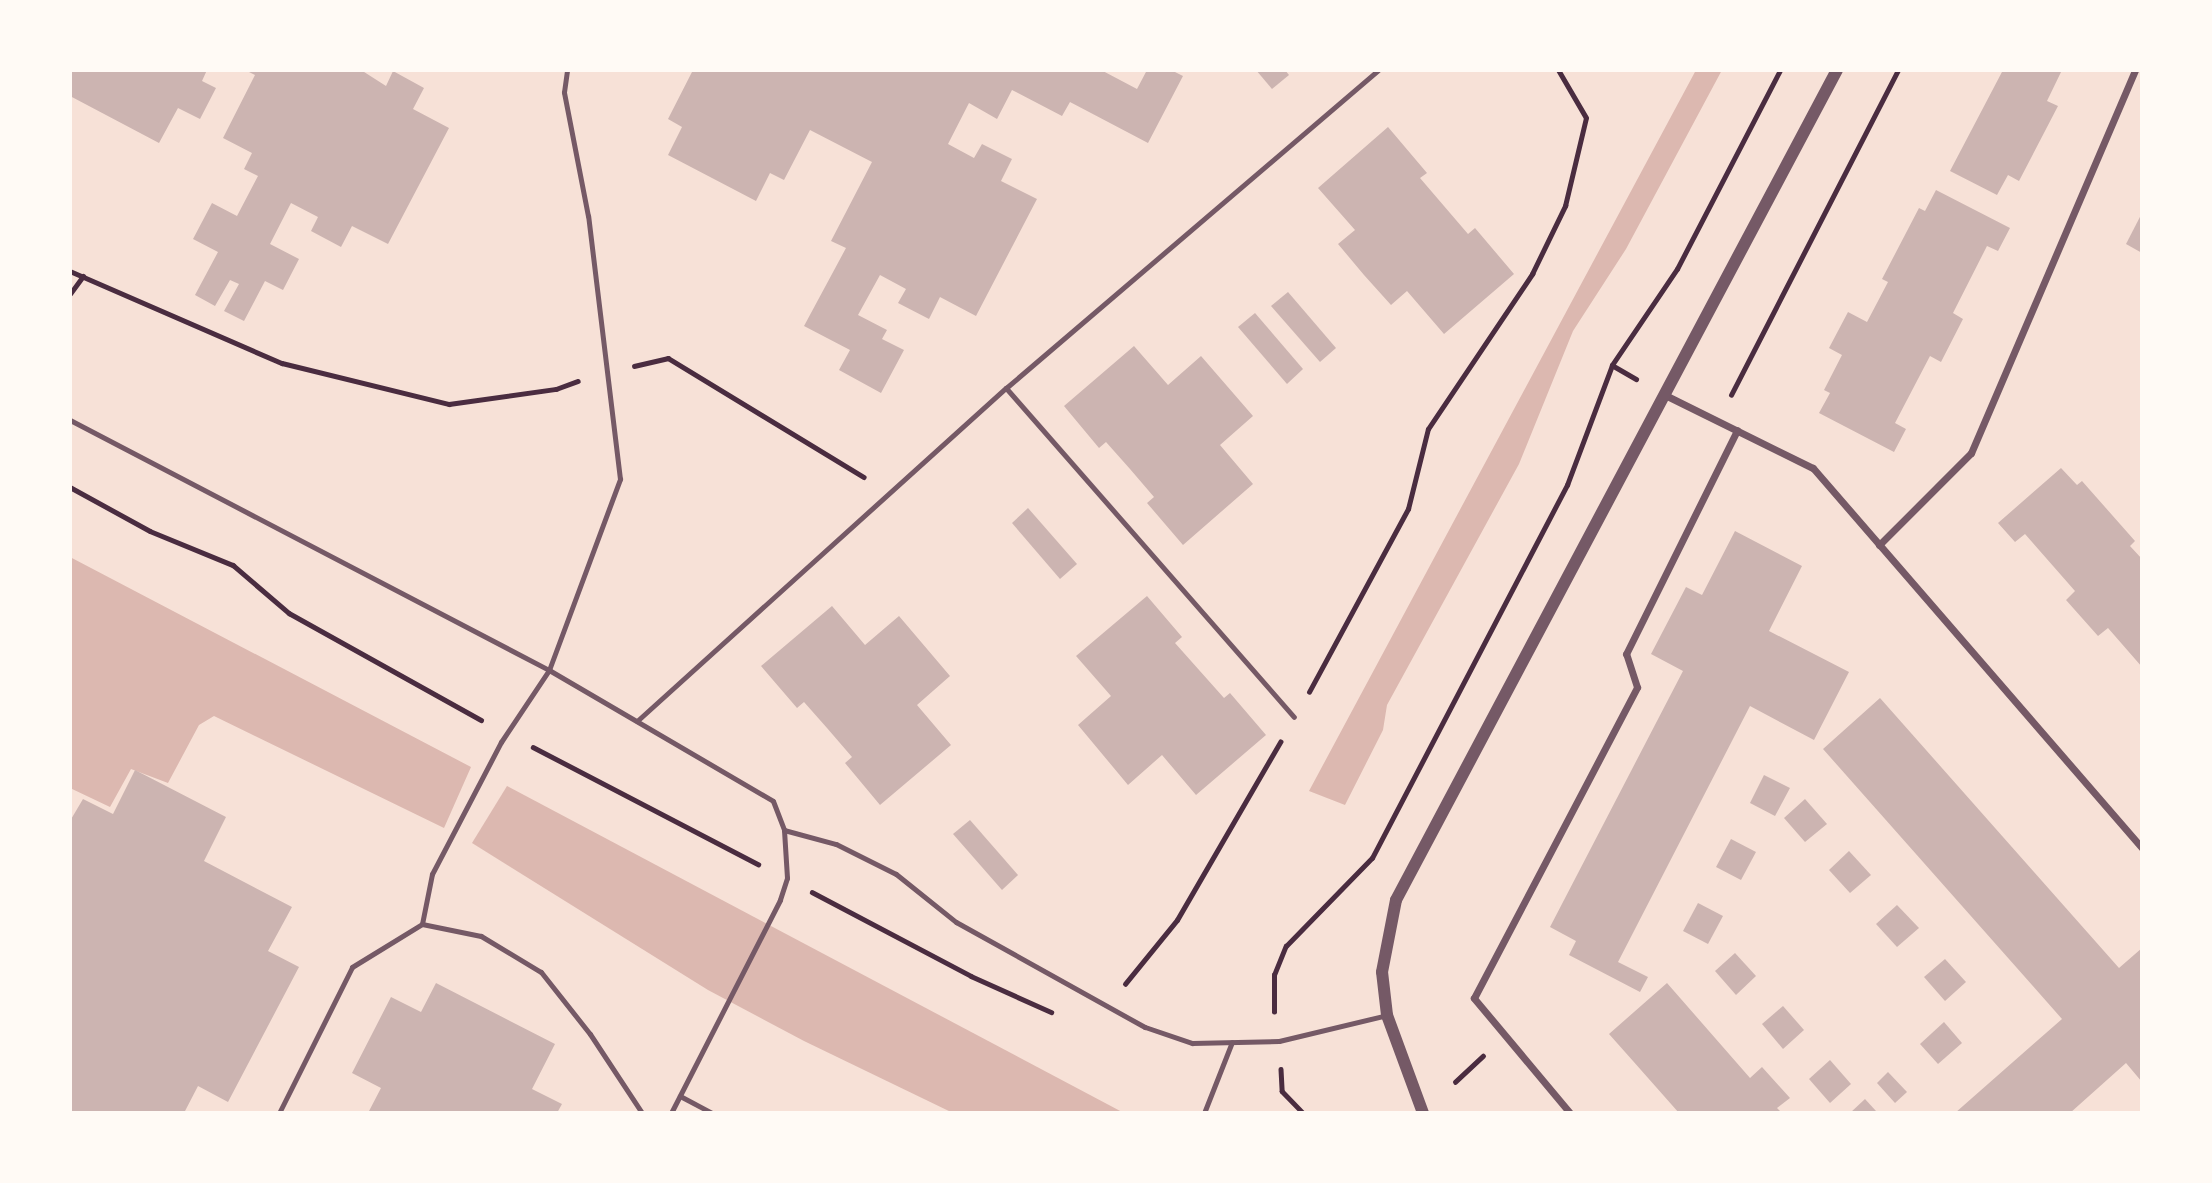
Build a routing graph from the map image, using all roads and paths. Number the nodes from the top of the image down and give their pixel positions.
1 (567, 70) edge
2 (1378, 70) edge
3 (1558, 70) edge
4 (1780, 70) edge
5 (1837, 70) edge
6 (1898, 70) edge
7 (2135, 70) edge
8 (70, 271) edge
9 (83, 276) junction
10 (70, 293) edge
11 (606, 372) junction
12 (1006, 388) junction
13 (1662, 394) junction
14 (70, 420) edge
15 (1718, 421) junction
16 (1737, 430) junction
17 (70, 487) edge
18 (890, 493) junction
19 (1879, 545) junction
20 (549, 670) junction
21 (1294, 717) junction
22 (637, 721) junction
23 (506, 733) junction
24 (783, 830) junction
25 (2142, 848) edge
26 (787, 878) junction
27 (422, 924) junction
28 (1102, 1003) junction
29 (1387, 1015) junction
30 (1505, 1037) junction
31 (1279, 1041) junction
32 (1232, 1042) junction
33 (1455, 1082) dead end
34 (680, 1096) junction
35 (279, 1113) edge
36 (642, 1113) edge
37 (671, 1113) edge
38 (712, 1113) edge
39 (1204, 1113) edge
40 (1303, 1113) edge
41 (1423, 1113) edge
42 (1570, 1113) edge

1 - 11 lane
2 - 12 lane
3 - 21 path
4 - 31 path
5 - 13 street
6 - 15 path
7 - 19 street
8 - 9 path
9 - 10 path
9 - 11 path
11 - 18 path
11 - 20 lane
12 - 18 lane
12 - 21 lane
13 - 15 street
13 - 29 street
14 - 20 lane
15 - 16 street
16 - 19 street
16 - 30 street
17 - 23 path
18 - 22 lane
19 - 25 street
20 - 22 lane
20 - 23 lane
21 - 28 path
22 - 24 lane
23 - 26 path
23 - 27 lane
24 - 26 lane
24 - 28 lane
26 - 28 path
26 - 34 lane
27 - 35 lane
27 - 36 lane
28 - 32 lane
29 - 31 lane
29 - 41 street
30 - 33 path
30 - 42 street
31 - 32 lane
31 - 40 path
32 - 39 lane
34 - 37 lane
34 - 38 lane

